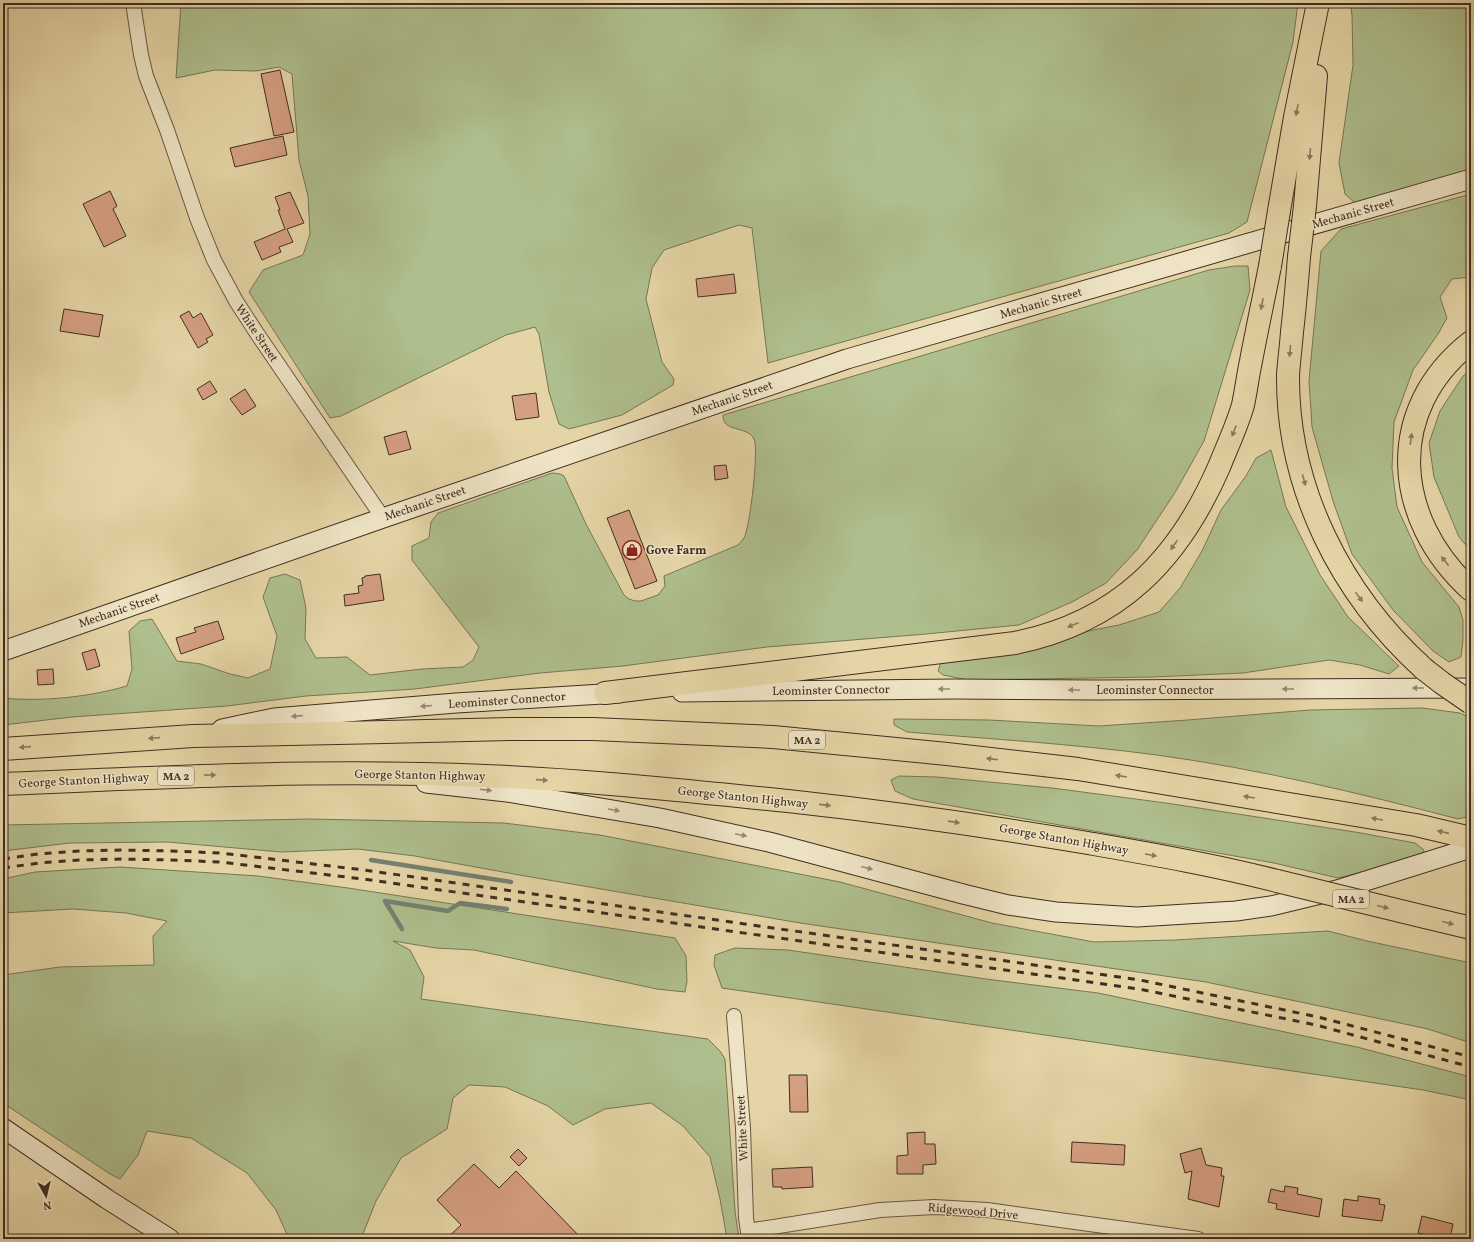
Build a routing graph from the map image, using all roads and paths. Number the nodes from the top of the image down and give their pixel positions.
1 (133, 3) edge
2 (1318, 3) edge
3 (1322, 3) edge
4 (1471, 179) edge
5 (1471, 342) edge
6 (383, 518) junction
7 (1471, 590) edge
8 (3, 651) edge
9 (1471, 688) edge
10 (605, 693) junction
11 (1471, 703) edge
12 (193, 736) junction
13 (3, 749) edge
14 (350, 774) junction
15 (3, 784) edge
16 (1471, 838) edge
17 (1471, 848) edge
18 (1471, 928) edge
19 (734, 1016) dead end
20 (3, 1128) edge
21 (748, 1235) edge
22 (170, 1239) edge
23 (1198, 1239) edge

1 - 6 street, White Street
2 -> 10 highway, bridge
3 -> 11 highway, bridge
4 - 6 main road, Mechanic Street
7 -> 5 highway
6 - 8 main road, Mechanic Street
9 -> 10 main road, Leominster Connector
10 -> 12 main road, Leominster Connector
12 -> 13 highway, MA 2
16 -> 12 highway, MA 2
15 -> 14 highway, George Stanton Highway / MA 2
14 -> 17 main road
14 -> 18 highway, George Stanton Highway / MA 2, bridge
19 - 21 street, White Street
20 - 22 main road
21 - 23 street, Ridgewood Drive

